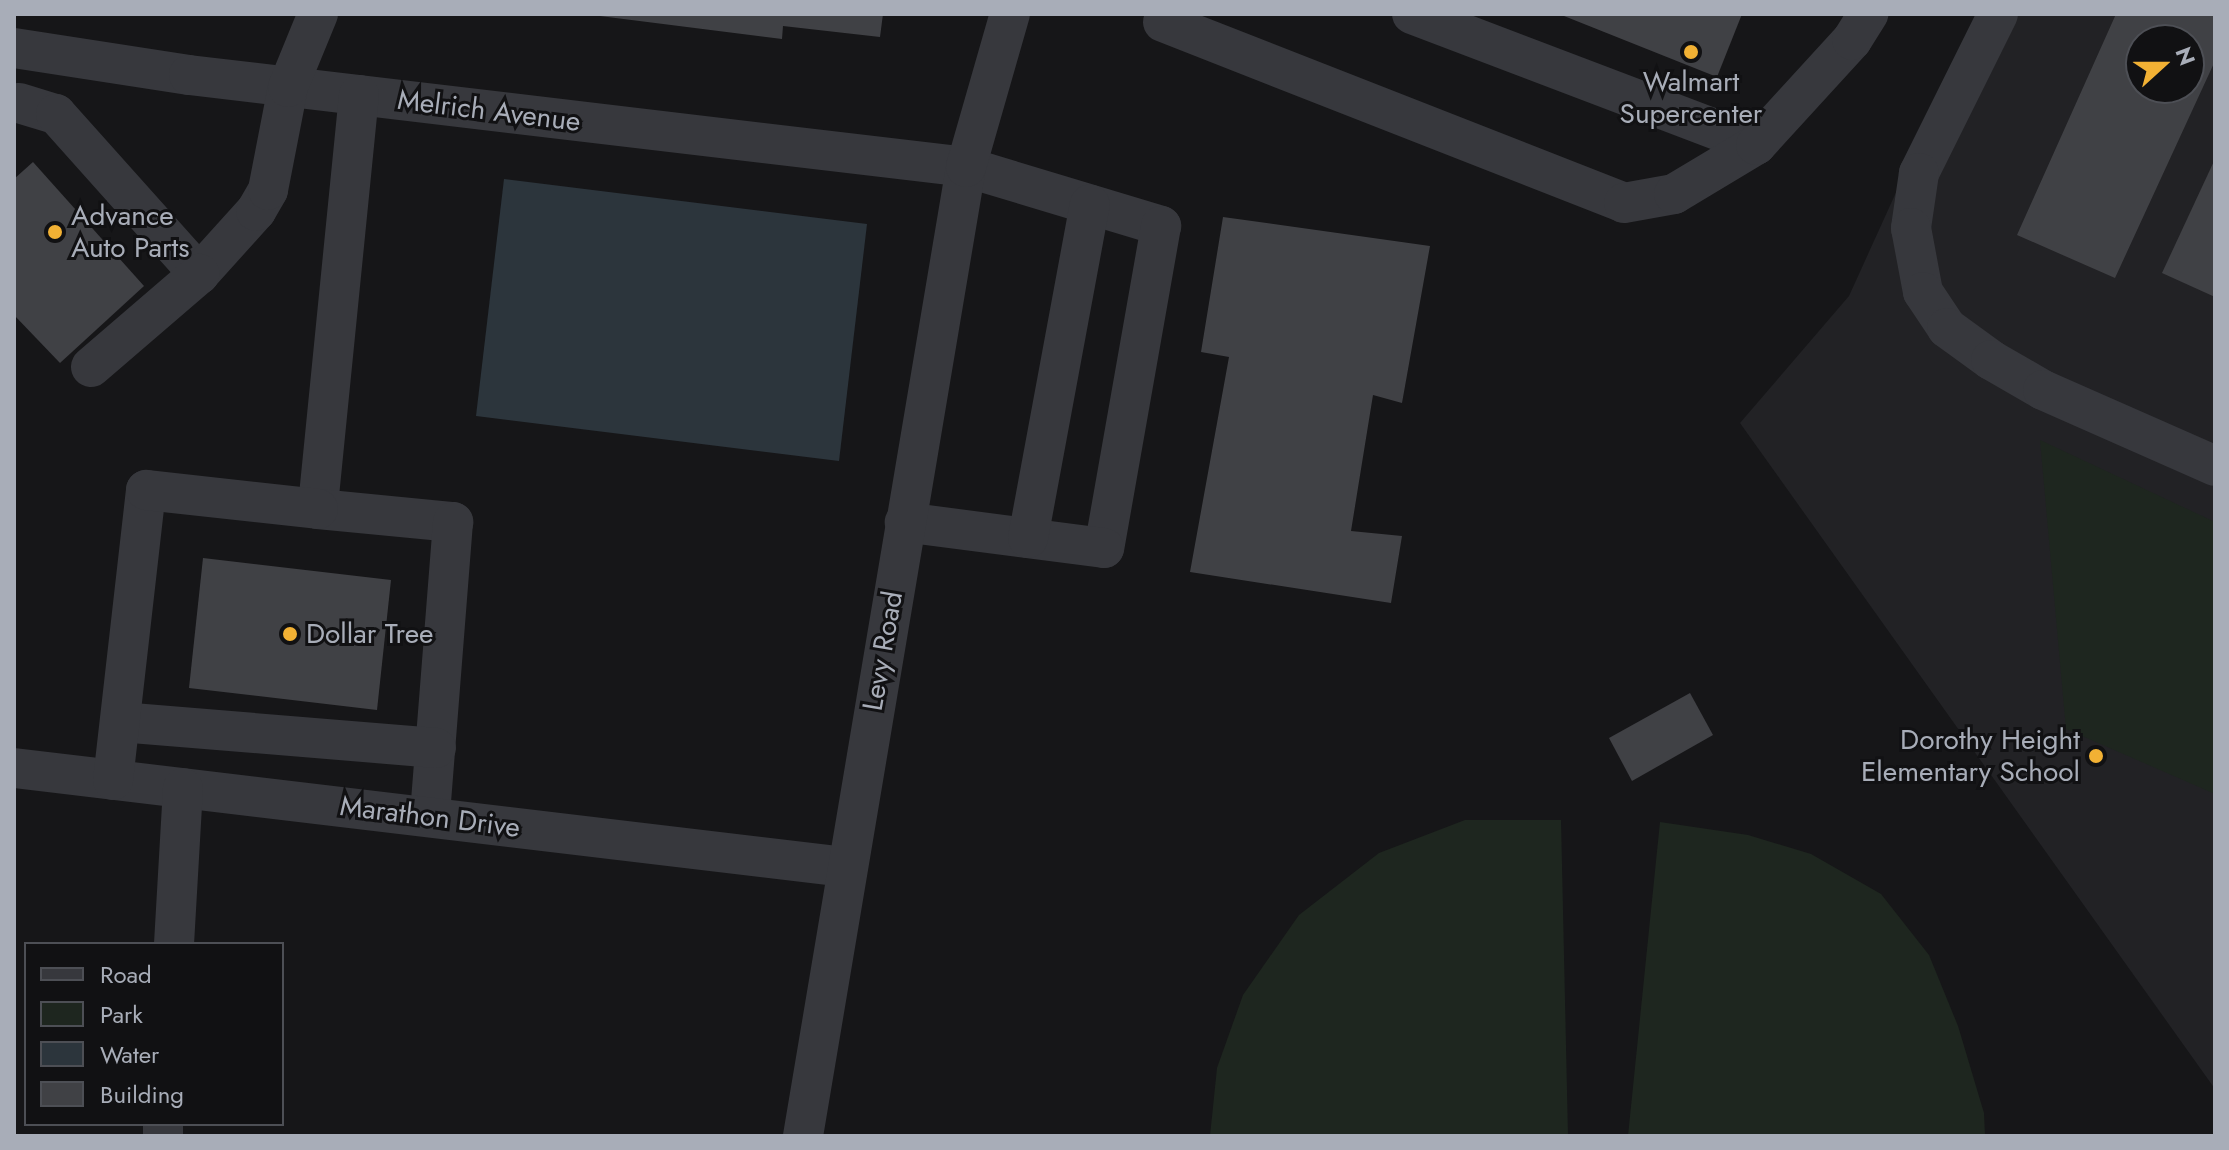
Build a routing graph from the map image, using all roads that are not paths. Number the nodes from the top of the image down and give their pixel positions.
1 (318, 14) edge
2 (1010, 14) edge
3 (1412, 14) edge
4 (1868, 14) edge
5 (1999, 16) edge
6 (1158, 17) edge
7 (20, 49) edge
8 (288, 87) junction
9 (359, 95) junction
10 (16, 105) edge
11 (1756, 145) junction
12 (966, 167) junction
13 (1090, 205) junction
14 (199, 274) junction
15 (91, 367) dead end
16 (2215, 466) edge
17 (318, 509) junction
18 (905, 522) junction
19 (1028, 538) junction
20 (120, 722) junction
21 (436, 748) junction
22 (14, 768) edge
23 (113, 780) junction
24 (183, 788) junction
25 (430, 817) junction
26 (846, 867) junction
27 (174, 942) edge
28 (803, 1136) edge

1 - 8 street
2 - 12 street, Levy Road
3 - 11 street
4 - 11 street
5 - 16 street
6 - 11 street
7 - 8 street, Melrich Avenue
7 - 10 street
8 - 9 street, Melrich Avenue
8 - 14 street
9 - 12 street, Melrich Avenue
9 - 17 street
10 - 14 street
12 - 13 street, Melrich Avenue
12 - 18 street, Levy Road
13 - 19 street
13 - 19 street, Melrich Avenue
14 - 15 street
17 - 20 street
17 - 21 street
18 - 19 street
18 - 26 street, Levy Road
20 - 21 street
20 - 23 street
21 - 25 street
22 - 23 street, Marathon Drive
23 - 24 street, Marathon Drive
24 - 25 street, Marathon Drive
24 - 27 street
25 - 26 street, Marathon Drive
26 - 28 street, Levy Road

